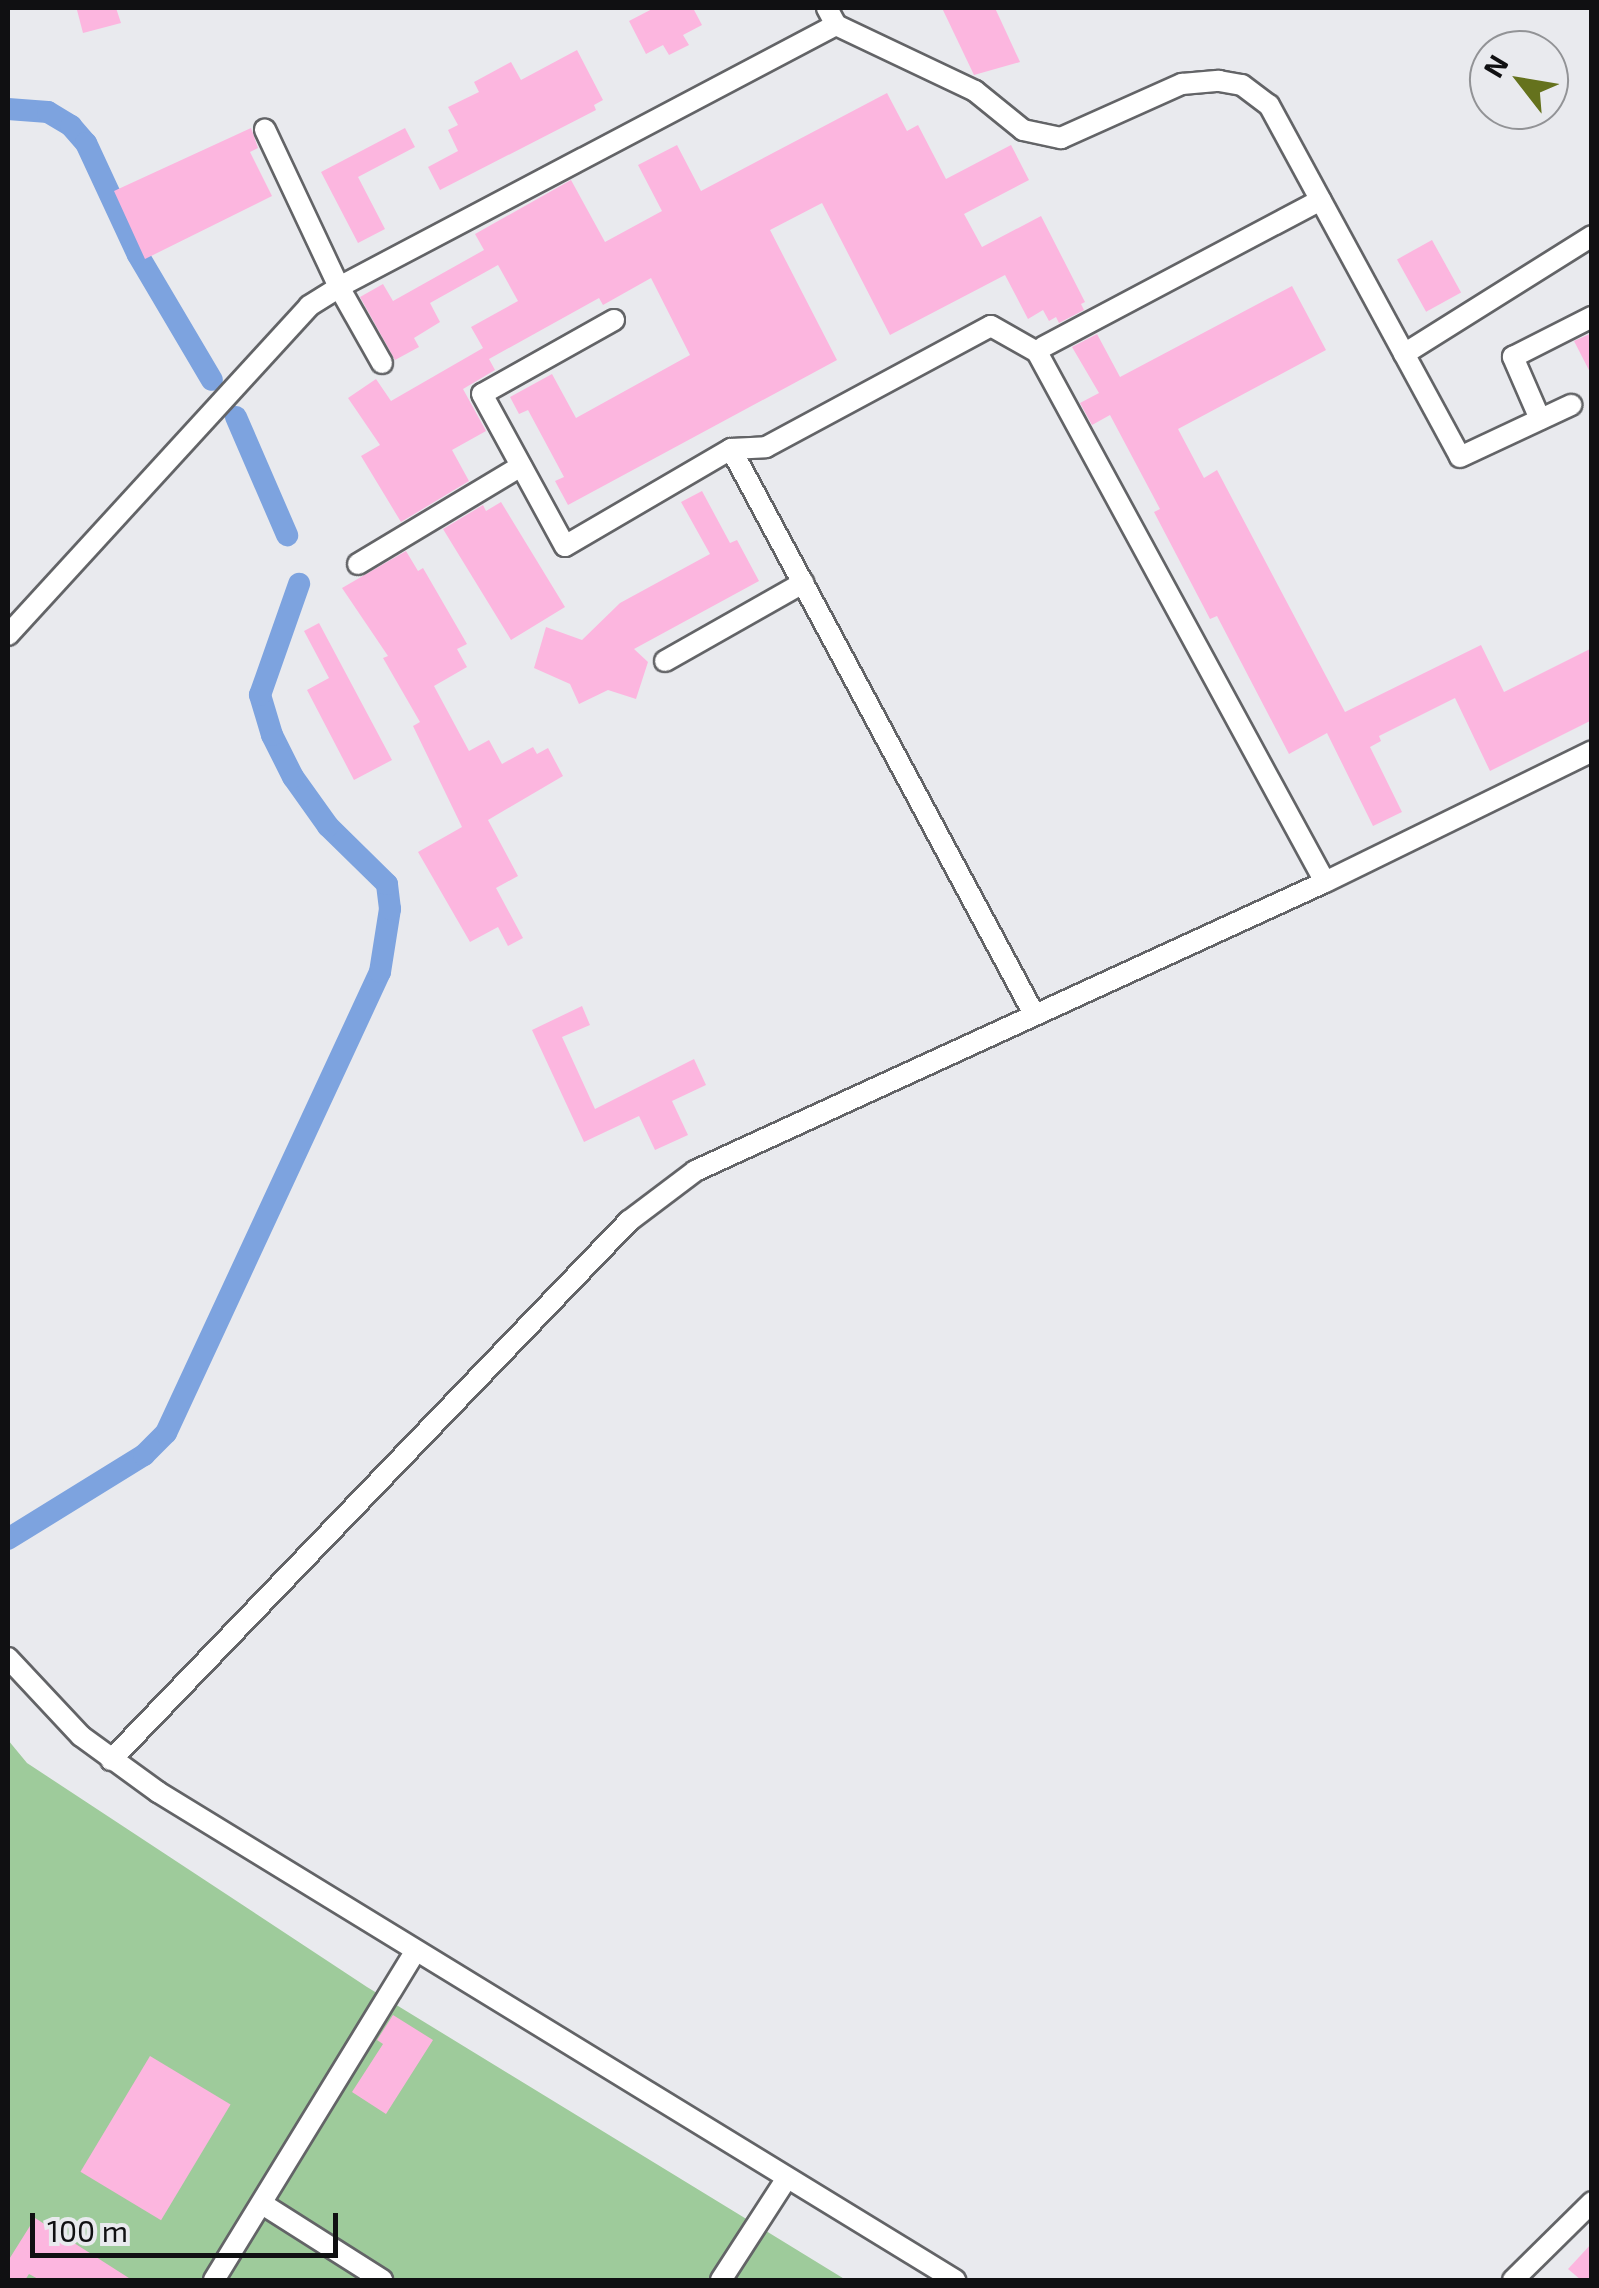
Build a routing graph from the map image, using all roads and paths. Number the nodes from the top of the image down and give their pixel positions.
1 (832, 16) edge
2 (265, 130) dead end
3 (1322, 200) junction
4 (1592, 236) edge
5 (340, 287) junction
6 (1592, 317) edge
7 (614, 320) dead end
8 (1043, 347) dead end
9 (1404, 354) junction
10 (382, 363) dead end
11 (1570, 404) dead end
12 (1540, 419) junction
13 (731, 449) junction
14 (522, 466) junction
15 (358, 564) dead end
16 (803, 583) junction
17 (8, 635) edge
18 (664, 661) dead end
19 (1592, 750) edge
20 (1325, 882) junction
21 (1034, 1014) junction
22 (8, 1658) edge
23 (112, 1760) junction
24 (416, 1951) junction
25 (787, 2178) junction
26 (1592, 2202) edge
27 (264, 2205) junction
28 (728, 2278) edge
29 (214, 2280) edge
30 (382, 2280) edge
31 (955, 2280) edge
32 (1513, 2280) edge

1 - 3 street
1 - 5 street
2 - 5 street
3 - 8 street
3 - 9 street
4 - 9 street
5 - 10 street
5 - 17 street
6 - 12 street
7 - 14 street
9 - 12 street
11 - 12 street
13 - 14 street
13 - 16 street
13 - 20 street
14 - 15 street
16 - 18 street
16 - 21 street
19 - 20 street
20 - 21 street
21 - 23 street
22 - 23 street
23 - 24 street
24 - 25 street
24 - 27 street
25 - 28 street
25 - 31 street
26 - 32 street
27 - 29 street
27 - 30 street

